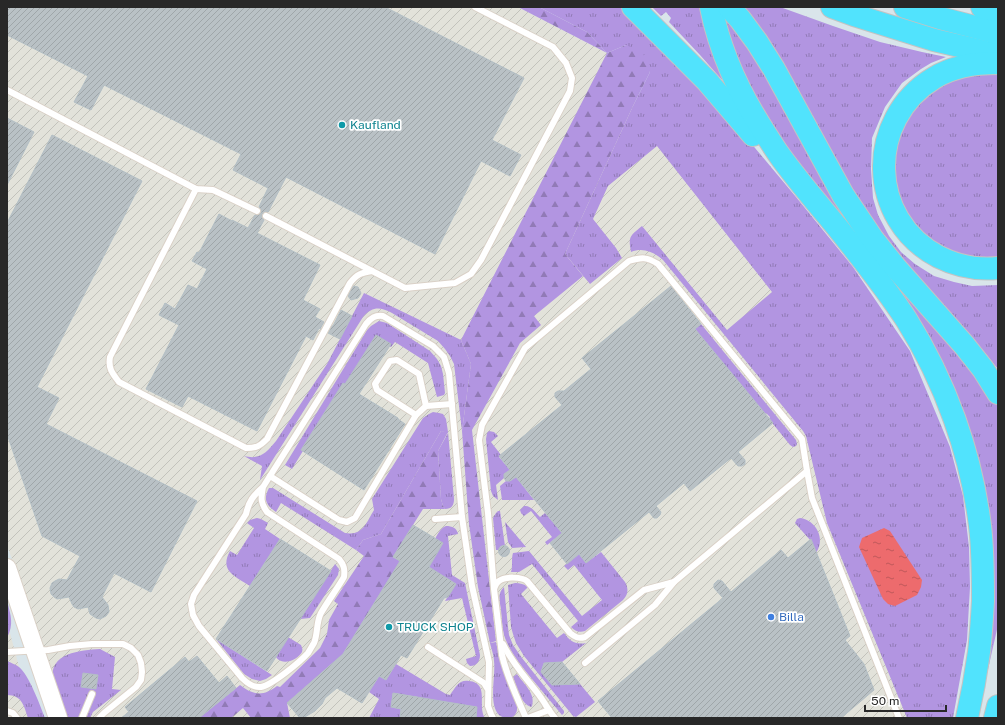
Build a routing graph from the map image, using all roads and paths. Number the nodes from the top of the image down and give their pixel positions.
1 (475, 7) edge
2 (633, 7) edge
3 (711, 7) edge
4 (729, 7) edge
5 (832, 7) edge
6 (905, 7) edge
7 (982, 7) edge
8 (998, 11) edge
9 (998, 33) edge
10 (998, 55) edge
11 (998, 63) edge
12 (7, 90) edge
13 (196, 189) junction
14 (257, 212) dead end
15 (266, 216) dead end
16 (837, 228) junction
17 (998, 268) edge
18 (372, 271) junction
19 (998, 393) edge
20 (452, 404) junction
21 (426, 406) junction
22 (416, 415) junction
23 (807, 471) junction
24 (270, 476) junction
25 (263, 487) junction
26 (462, 517) junction
27 (435, 518) dead end
28 (7, 568) edge
29 (674, 582) junction
30 (494, 589) junction
31 (500, 637) junction
32 (428, 647) dead end
33 (35, 651) junction
34 (7, 652) edge
35 (585, 663) dead end
36 (488, 690) junction
37 (92, 694) dead end
38 (998, 706) edge
39 (549, 710) junction
40 (7, 711) edge
41 (17, 718) edge
42 (58, 718) edge
43 (82, 718) edge
44 (99, 718) edge
45 (493, 718) edge
46 (527, 718) edge
47 (556, 718) edge
48 (899, 718) edge
49 (967, 718) edge
50 (995, 718) edge

1 - 18 lane
2 - 16 highway
3 - 16 highway
4 - 19 highway
5 - 10 highway
6 - 9 highway
7 - 8 highway
11 - 17 highway
12 - 13 lane
13 - 14 lane
13 - 18 lane
15 - 18 lane
16 - 49 highway
20 - 21 lane
20 - 24 lane
20 - 26 lane
21 - 22 lane
21 - 22 lane
22 - 24 lane
23 - 29 lane
23 - 30 lane
23 - 48 lane
24 - 25 lane
25 - 25 lane
26 - 27 lane
26 - 36 lane
28 - 33 main road
29 - 30 lane
29 - 35 lane
30 - 31 lane
31 - 39 lane
31 - 46 lane
32 - 36 lane
33 - 34 lane
33 - 42 main road
33 - 44 lane
36 - 45 lane
37 - 43 lane
38 - 50 highway
39 - 46 lane
39 - 47 lane
40 - 41 lane

